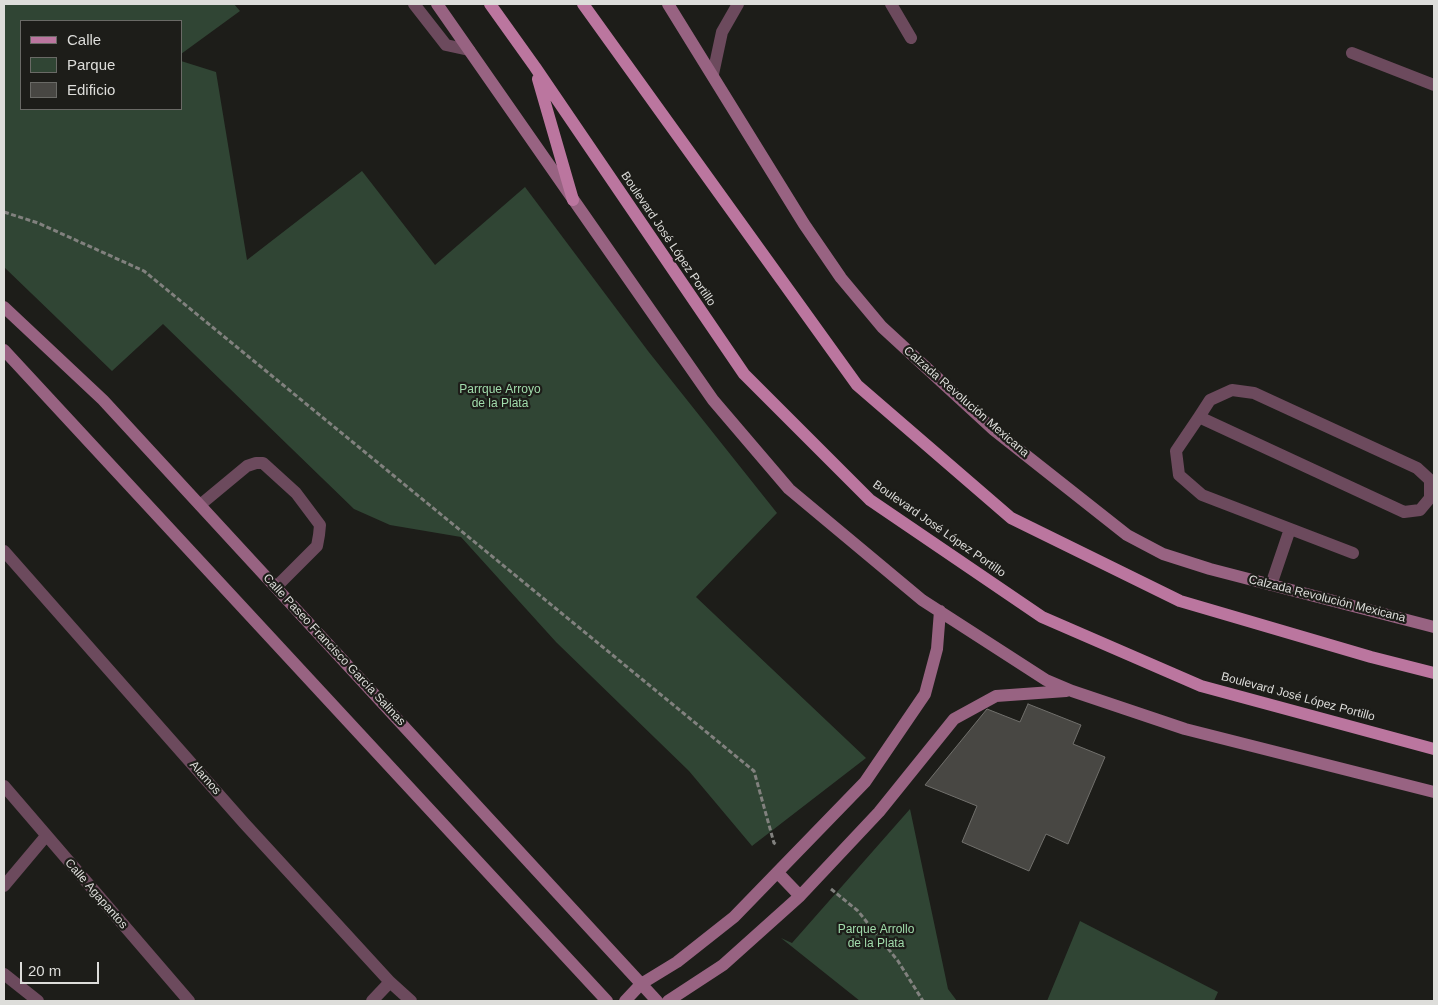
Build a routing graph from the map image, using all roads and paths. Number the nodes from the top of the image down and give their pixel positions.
1 (414, 4) edge
2 (437, 4) edge
3 (490, 4) edge
4 (583, 4) edge
5 (668, 4) edge
6 (738, 4) edge
7 (891, 4) edge
8 (911, 38) dead end
9 (469, 50) junction
10 (1352, 52) dead end
11 (535, 67) junction
12 (713, 74) junction
13 (1434, 85) edge
14 (573, 200) junction
15 (4, 212) edge
16 (4, 307) edge
17 (4, 350) edge
18 (1199, 417) junction
19 (200, 505) junction
20 (1290, 529) junction
21 (4, 551) edge
22 (1354, 553) dead end
23 (1271, 585) junction
24 (276, 587) junction
25 (940, 611) junction
26 (1434, 627) edge
27 (1371, 657) junction
28 (1434, 664) edge
29 (1434, 673) edge
30 (1072, 691) junction
31 (1434, 748) edge
32 (4, 786) edge
33 (1434, 792) edge
34 (46, 836) junction
35 (794, 858) junction
36 (778, 873) junction
37 (817, 878) junction
38 (4, 886) edge
39 (800, 896) junction
40 (4, 974) edge
41 (390, 982) junction
42 (641, 984) junction
43 (38, 1001) edge
44 (189, 1001) edge
45 (372, 1001) edge
46 (411, 1001) edge
47 (606, 1001) edge
48 (625, 1001) edge
49 (657, 1001) edge
50 (668, 1001) edge
51 (923, 1001) edge

1 - 9 street
2 - 9 street
3 - 11 main road, Boulevard José López Portillo
4 - 27 main road
5 - 12 street, Calzada Revolución Mexicana
6 - 12 street
7 - 8 street
9 - 14 street
10 - 13 street
11 - 14 main road
11 - 31 main road, Boulevard José López Portillo
12 - 23 street, Calzada Revolución Mexicana
14 - 25 street
15 - 35 path
16 - 19 street, Calle Paseo Francisco García Salinas
17 - 47 street
18 - 18 street
18 - 20 street
19 - 24 street, Calle Paseo Francisco García Salinas
19 - 24 street
20 - 22 street
20 - 23 street
21 - 41 street, Alamos
23 - 26 street, Calzada Revolución Mexicana
24 - 42 street, Calle Paseo Francisco García Salinas
25 - 30 street
25 - 35 street
27 - 28 main road
27 - 29 main road
30 - 33 street
30 - 37 street
32 - 34 street, Calle Agapantos
34 - 38 street
34 - 44 street, Calle Agapantos
35 - 36 street
36 - 39 street
36 - 42 street
37 - 39 street
37 - 51 path
39 - 50 street
40 - 43 street
41 - 45 street
41 - 46 street, Alamos
42 - 48 street
42 - 49 street, Calle Paseo Francisco García Salinas

